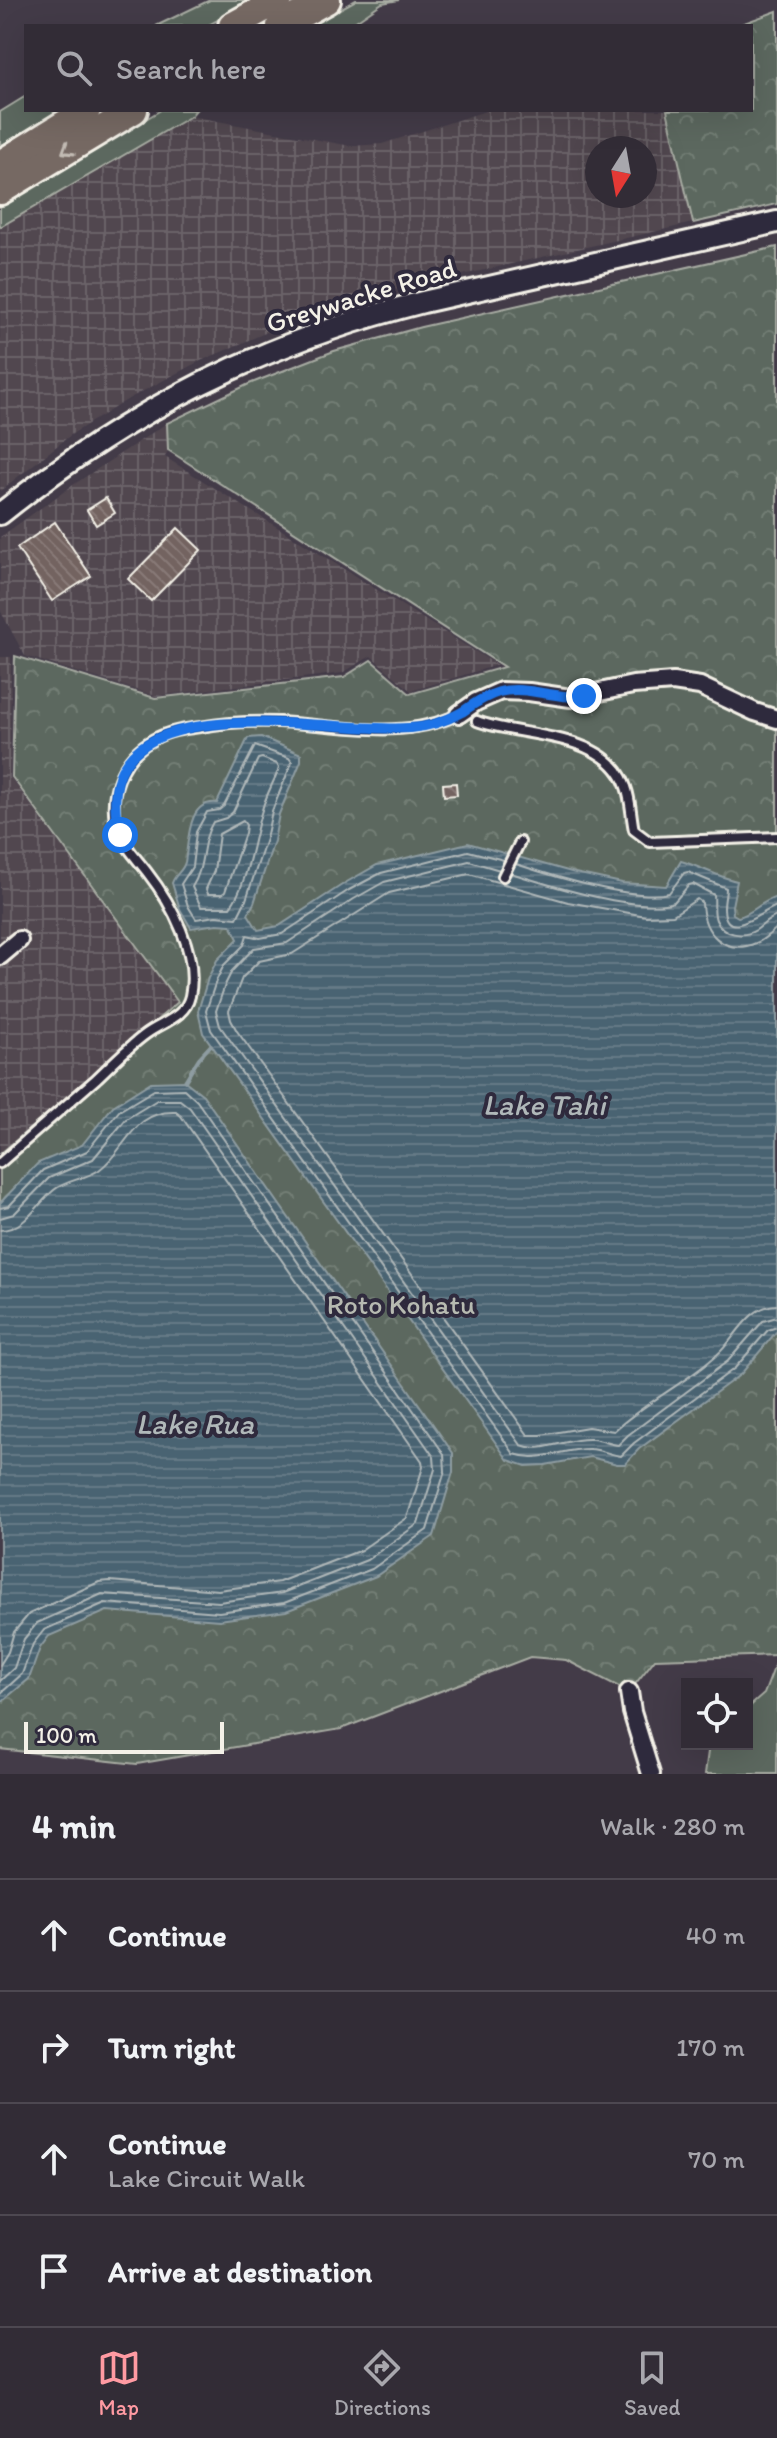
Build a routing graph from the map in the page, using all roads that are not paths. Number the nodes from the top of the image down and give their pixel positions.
1 (279, 0) edge
2 (327, 0) edge
3 (236, 24) edge
4 (284, 24) edge
5 (84, 112) edge
6 (131, 112) edge
7 (0, 164) edge
8 (0, 191) edge
9 (777, 222) edge
10 (0, 514) edge
11 (459, 714) junction
12 (777, 719) edge
13 (477, 721) joint
14 (777, 837) edge
15 (520, 842) dead end
16 (503, 876) dead end
17 (19, 940) dead end
18 (0, 956) edge
19 (0, 1163) edge
20 (629, 1692) dead end
21 (651, 1774) edge

1 - 3 highway
2 - 4 highway
5 - 7 highway
6 -> 8 highway
9 - 10 street, Greywacke Road
11 - 12 street
11 - 13 street
11 - 19 lane
13 - 14 lane
15 - 16 lane
17 - 18 street
20 - 21 street

